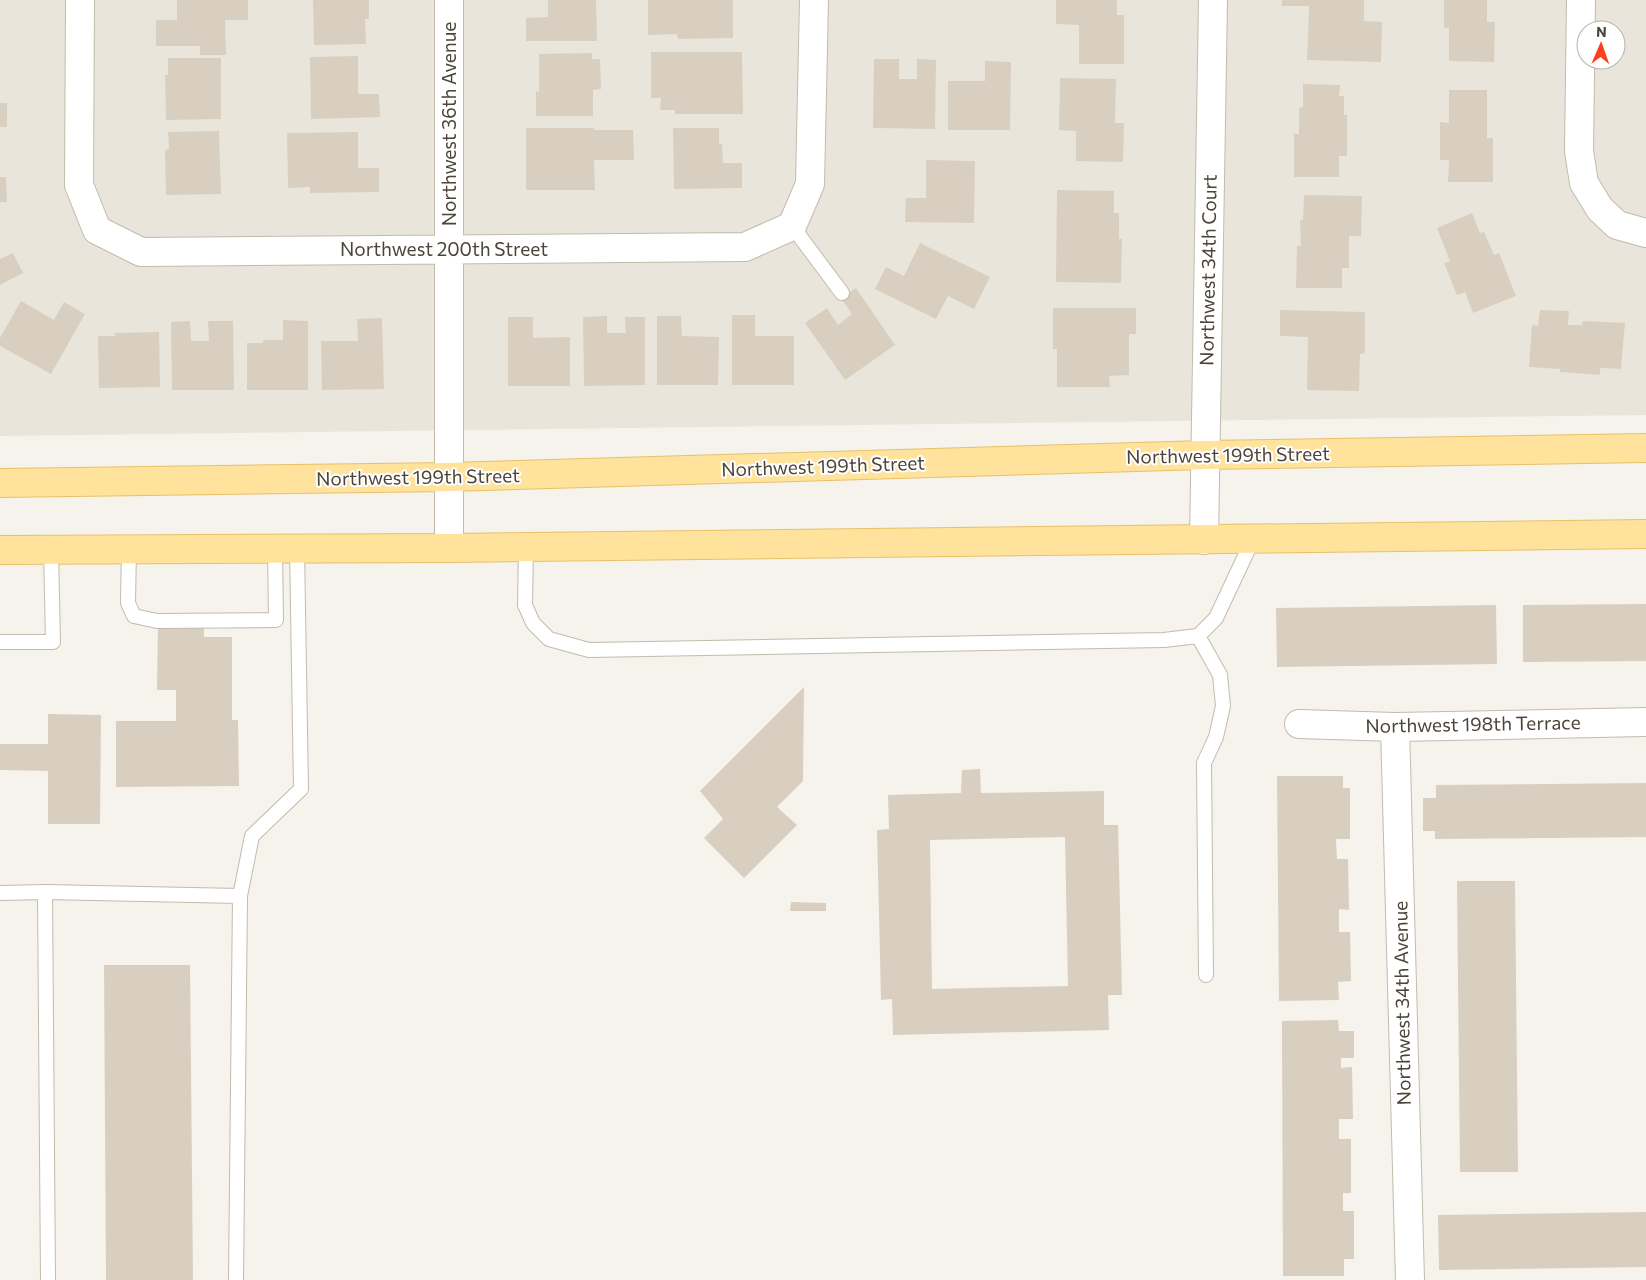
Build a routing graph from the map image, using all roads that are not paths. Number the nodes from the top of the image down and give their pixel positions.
1 (80, 0) edge
2 (448, 0) edge
3 (814, 0) edge
4 (1212, 0) edge
5 (1581, 0) edge
6 (792, 226) junction
7 (1646, 233) edge
8 (449, 248) junction
9 (842, 293) dead end
10 (1646, 448) edge
11 (1205, 455) junction
12 (449, 477) junction
13 (0, 484) edge
14 (1646, 534) edge
15 (1204, 540) junction
16 (1253, 540) junction
17 (526, 546) junction
18 (286, 548) junction
19 (449, 548) junction
20 (129, 549) junction
21 (0, 550) edge
22 (52, 550) junction
23 (1198, 636) junction
24 (0, 642) edge
25 (1646, 722) edge
26 (1300, 724) dead end
27 (1395, 727) junction
28 (45, 892) junction
29 (0, 893) edge
30 (240, 896) junction
31 (1206, 975) dead end
32 (48, 1280) edge
33 (236, 1280) edge
34 (1410, 1280) edge

1 - 8 street, Northwest 200th Street
2 - 8 street, Northwest 36th Avenue
3 - 6 street
4 - 11 street, Northwest 34th Court
5 - 7 street
6 - 8 street, Northwest 200th Street
6 - 9 lane
8 - 12 street, Northwest 36th Avenue
10 - 11 main road, Northwest 199th Street
11 - 12 main road, Northwest 199th Street
11 - 15 street, Northwest 34th Court
12 - 13 main road, Northwest 199th Street
12 - 19 street, Northwest 36th Avenue
14 - 16 main road
15 - 16 main road
15 - 17 main road
16 - 23 lane
17 - 19 main road
17 - 23 lane
18 - 19 main road
18 - 20 main road
18 - 20 lane
18 - 30 lane
20 - 22 main road
21 - 22 main road
22 - 24 lane
23 - 31 lane
25 - 27 street, Northwest 198th Terrace
26 - 27 street, Northwest 198th Terrace
27 - 34 street, Northwest 34th Avenue
28 - 29 lane
28 - 30 lane
28 - 32 lane
30 - 33 lane

